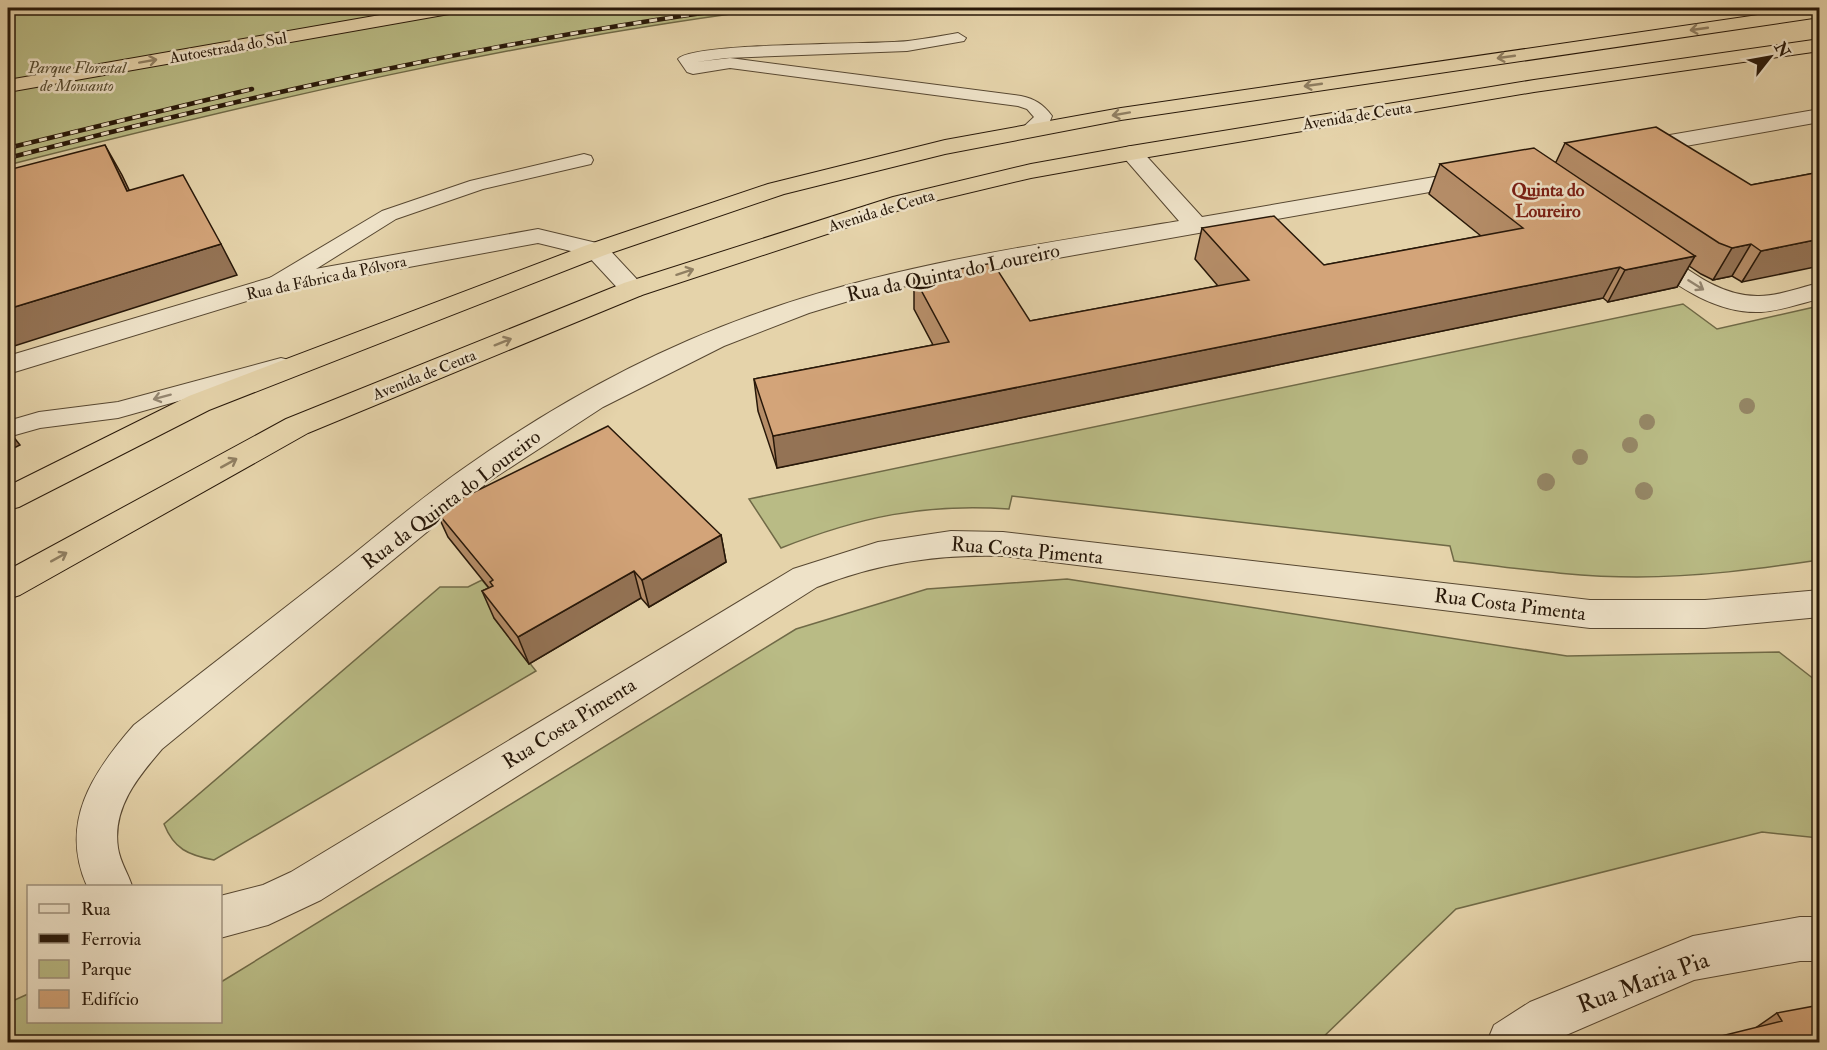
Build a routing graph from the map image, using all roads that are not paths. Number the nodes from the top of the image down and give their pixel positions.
1 (449, 8) edge
2 (1820, 11) edge
3 (958, 38) dead end
4 (1820, 45) edge
5 (8, 86) edge
6 (1820, 115) edge
7 (1027, 132) junction
8 (1131, 153) junction
9 (1606, 154) edge
10 (584, 160) dead end
11 (1503, 172) edge
12 (1196, 225) junction
13 (1625, 237) edge
14 (596, 250) junction
15 (276, 284) junction
16 (633, 289) junction
17 (1820, 291) edge
18 (340, 348) junction
19 (8, 365) edge
20 (8, 429) edge
21 (8, 499) edge
22 (8, 586) edge
23 (1820, 603) edge
24 (110, 885) edge
25 (222, 916) edge
26 (1813, 948) edge
27 (1511, 1042) edge

5 -> 1 highway, Autoestrada do Sul
2 -> 7 highway, Avenida de Ceuta
3 - 7 lane
4 - 8 highway, Avenida de Ceuta
6 - 9 street
7 - 14 highway, Avenida de Ceuta
8 - 12 street
16 -> 8 highway, Avenida de Ceuta
10 - 15 lane
11 - 12 street, Rua da Quinta do Loureiro
12 - 24 street, Rua da Quinta do Loureiro
13 -> 17 street
14 - 15 street, Rua da Fábrica da Pólvora
14 - 16 street
14 - 18 highway, Avenida de Ceuta
15 - 19 street, Rua da Fábrica da Pólvora
22 -> 16 highway, Avenida de Ceuta
18 -> 20 lane
18 - 21 highway, Avenida de Ceuta
23 - 25 street, Rua Costa Pimenta
26 - 27 street, Rua Maria Pia

